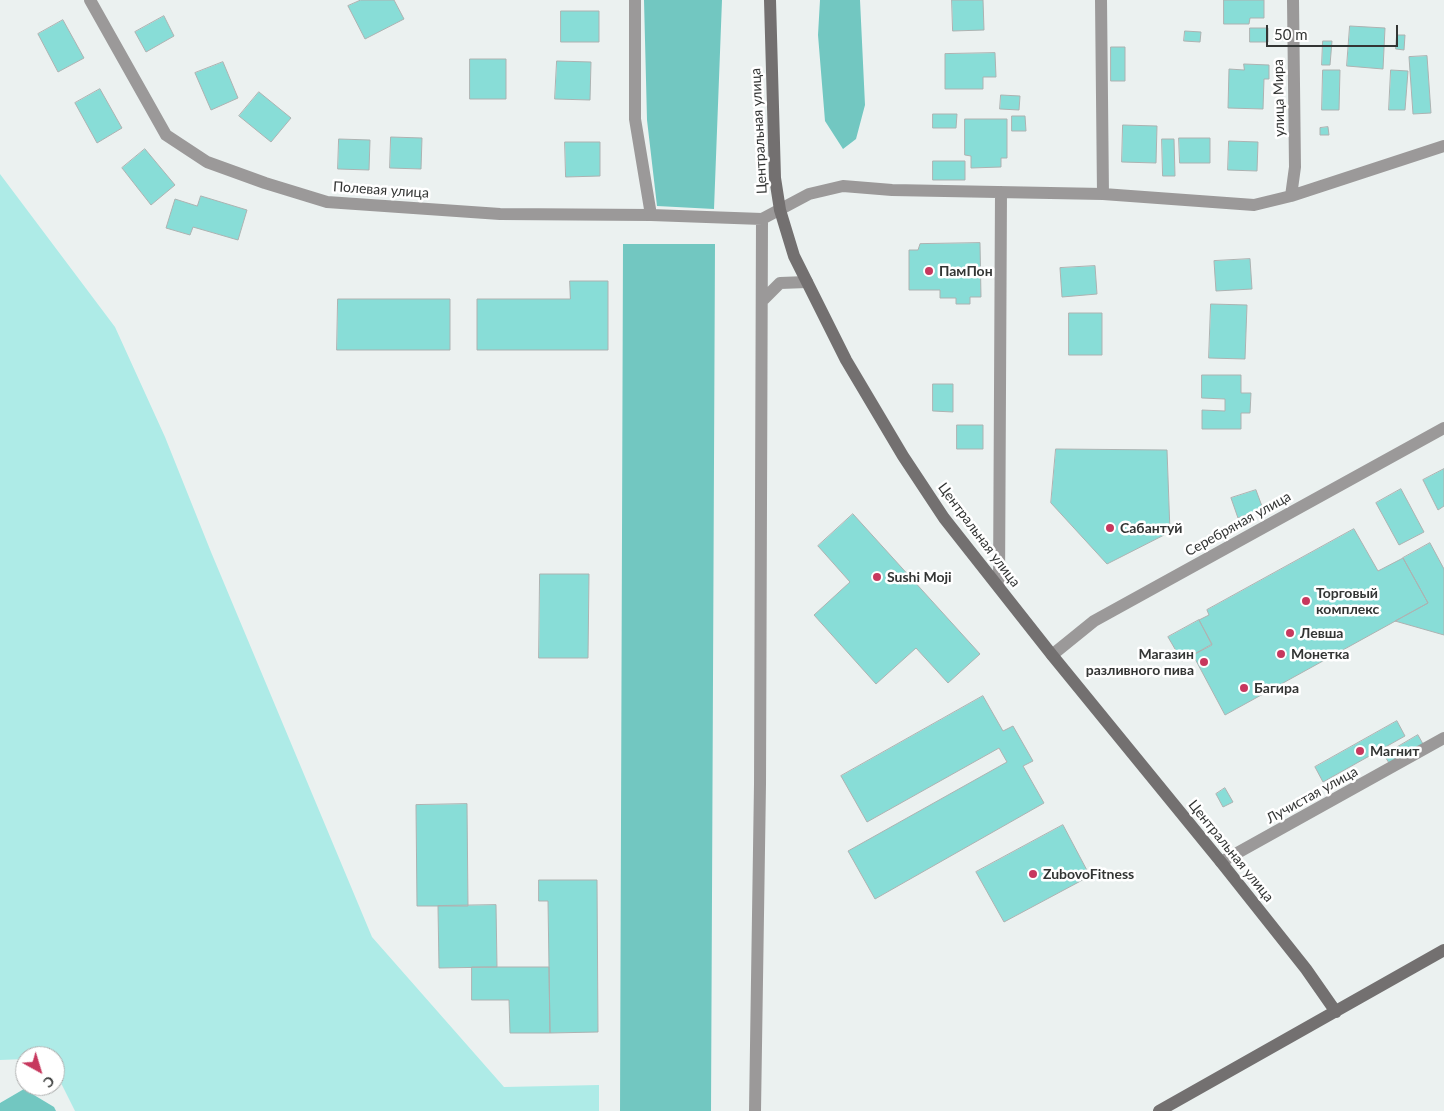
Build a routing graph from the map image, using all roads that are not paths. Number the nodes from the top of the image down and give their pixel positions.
1 (90, 0) edge
2 (635, 0) edge
3 (770, 0) edge
4 (1101, 0) edge
5 (1293, 0) edge
6 (1444, 146) edge
7 (1001, 192) junction
8 (1103, 194) junction
9 (1291, 196) junction
10 (780, 210) junction
11 (651, 215) junction
12 (762, 219) junction
13 (807, 282) junction
14 (762, 301) junction
15 (1444, 428) edge
16 (999, 587) junction
17 (1052, 655) junction
18 (1444, 738) edge
19 (1221, 862) junction
20 (1444, 950) edge
21 (1336, 1012) junction
22 (756, 1111) edge
23 (1159, 1111) edge

1 - 11 street, Полевая улица
2 - 11 street
3 - 10 street, Центральная улица
4 - 8 street
5 - 9 street, улица Мира
6 - 9 street
7 - 8 street
7 - 10 street
7 - 16 street
8 - 9 street
10 - 12 street
10 - 13 street, Центральная улица
11 - 12 street, Полевая улица
12 - 14 street
13 - 14 street
13 - 16 street, Центральная улица
14 - 22 street
15 - 17 street, Серебряная улица
16 - 17 street, Центральная улица
17 - 19 street, Центральная улица
18 - 19 street, Лучистая улица
19 - 21 street, Центральная улица
20 - 21 street
21 - 23 street

